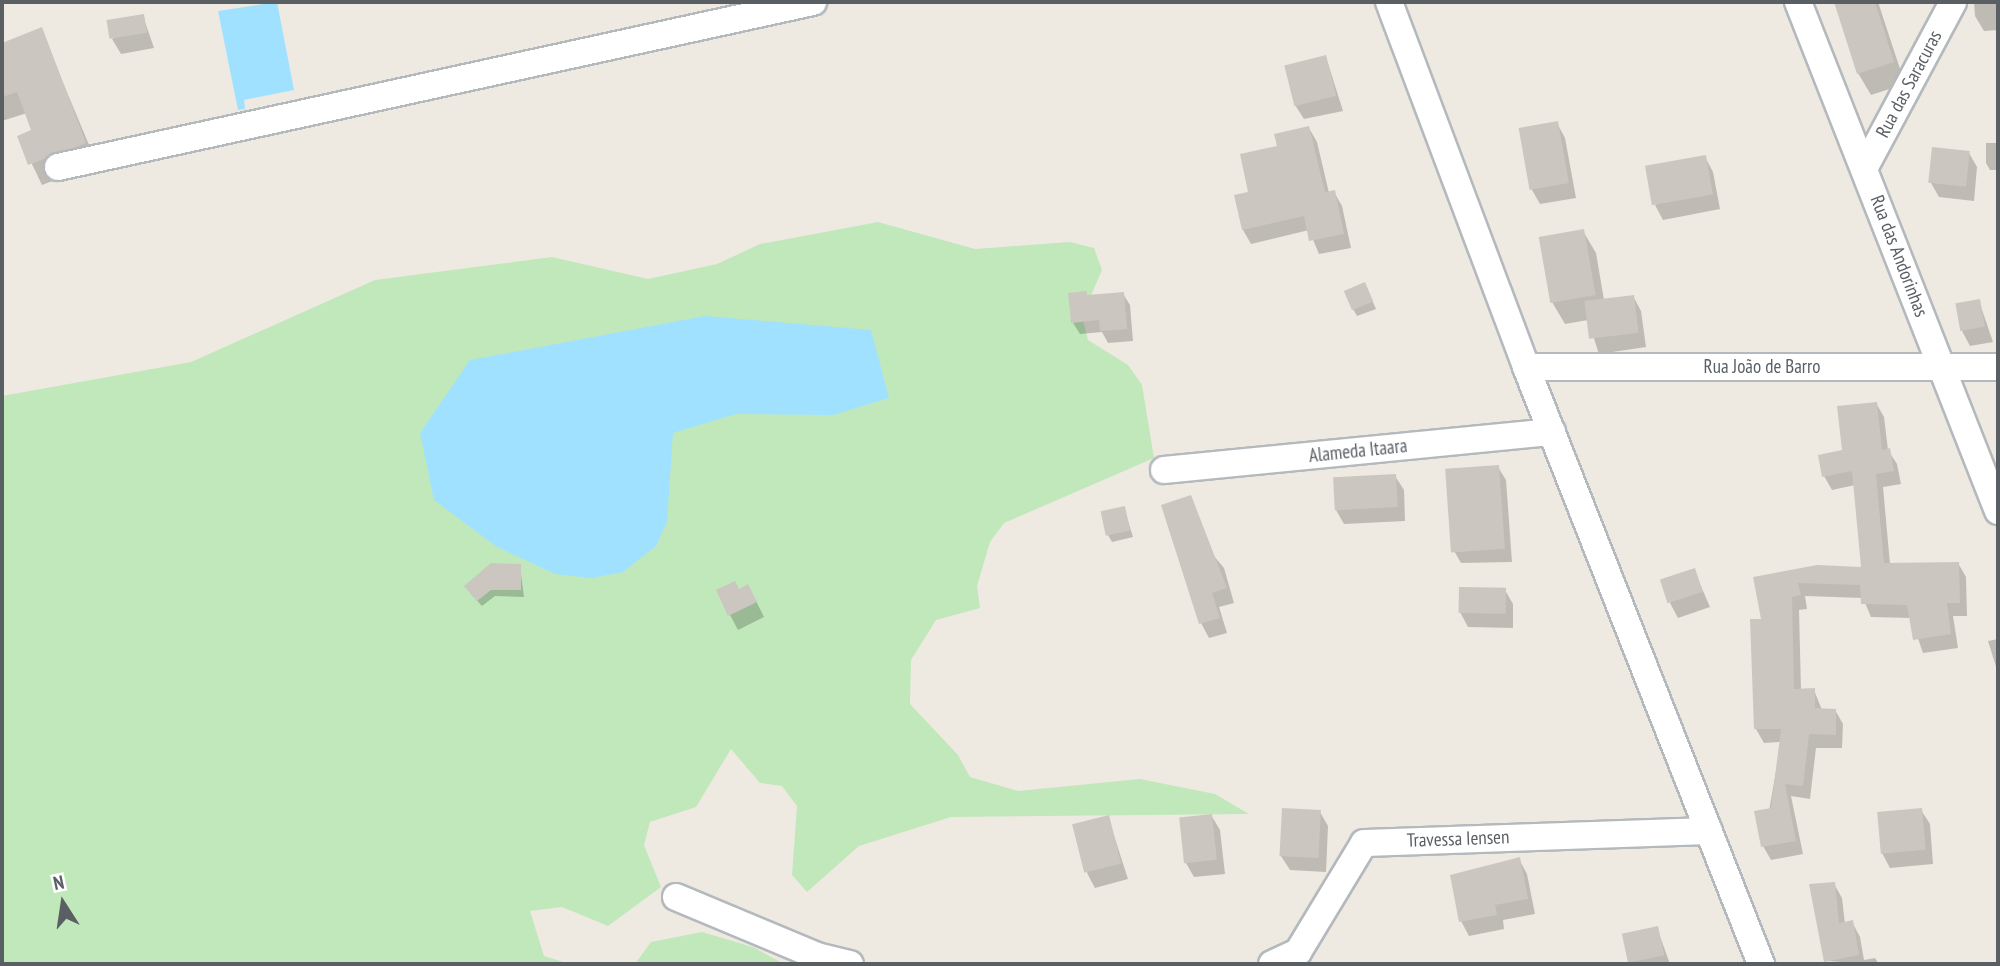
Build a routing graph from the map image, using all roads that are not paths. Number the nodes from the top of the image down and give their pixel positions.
1 (813, 2) edge
2 (1389, 2) edge
3 (1798, 2) edge
4 (1953, 2) edge
5 (58, 167) dead end
6 (1865, 167) junction
7 (1998, 366) edge
8 (1526, 367) junction
9 (1942, 368) junction
10 (1552, 432) junction
11 (1164, 470) dead end
12 (1998, 511) edge
13 (1709, 831) junction
14 (676, 897) dead end
15 (850, 964) edge
16 (1272, 964) edge
17 (1761, 964) edge

1 - 5 street
2 - 8 street
3 - 6 street, Rua das Andorinhas
4 - 6 street, Rua das Saracuras
6 - 9 street, Rua das Andorinhas
7 - 9 street, Rua João de Barro
8 - 9 street, Rua João de Barro
8 - 10 street
9 - 12 street, Rua das Andorinhas
10 - 11 street, Alameda Itaara
10 - 13 street
13 - 16 street, Travessa Iensen
13 - 17 street
14 - 15 street

